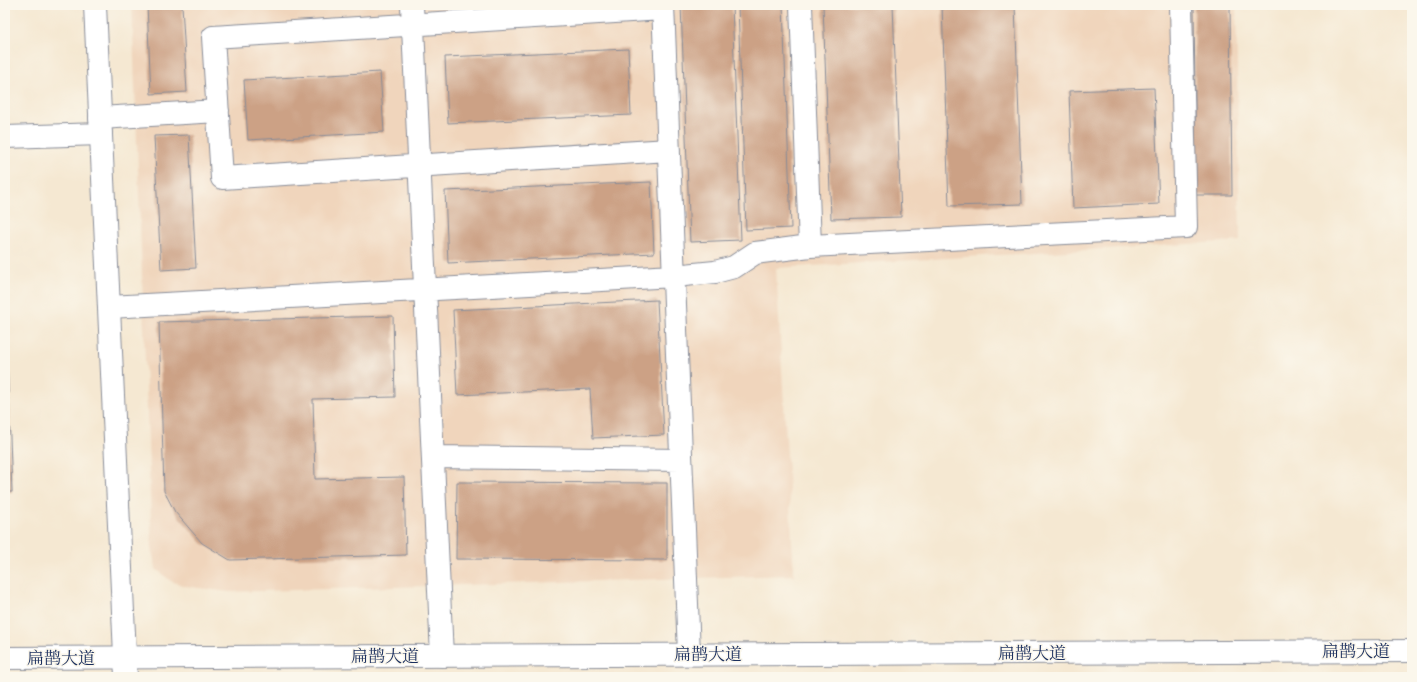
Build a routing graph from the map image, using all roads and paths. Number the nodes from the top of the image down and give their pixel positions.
1 (95, 5) edge
2 (801, 5) edge
3 (1181, 5) edge
4 (663, 7) edge
5 (412, 15) edge
6 (218, 111) junction
7 (100, 126) junction
8 (5, 137) edge
9 (669, 150) junction
10 (420, 166) junction
11 (810, 246) junction
12 (674, 276) junction
13 (425, 290) junction
14 (109, 307) junction
15 (433, 457) junction
16 (681, 460) junction
17 (1412, 651) edge
18 (689, 654) junction
19 (442, 656) junction
20 (5, 658) edge
21 (126, 667) edge

1 - 7 main road
2 - 11 main road
3 - 11 main road
4 - 5 main road
4 - 9 main road
5 - 6 main road
5 - 10 main road
6 - 7 main road
6 - 10 main road
7 - 8 main road
7 - 14 main road
9 - 10 main road
9 - 12 main road
10 - 13 main road
11 - 12 main road
12 - 13 main road
12 - 16 main road
13 - 14 main road
13 - 15 main road
14 - 21 main road
15 - 16 main road
15 - 19 main road
16 - 18 main road
17 - 18 main road, 扁鹊大道
18 - 19 main road, 扁鹊大道
19 - 21 main road, 扁鹊大道
20 - 21 main road, 扁鹊大道

